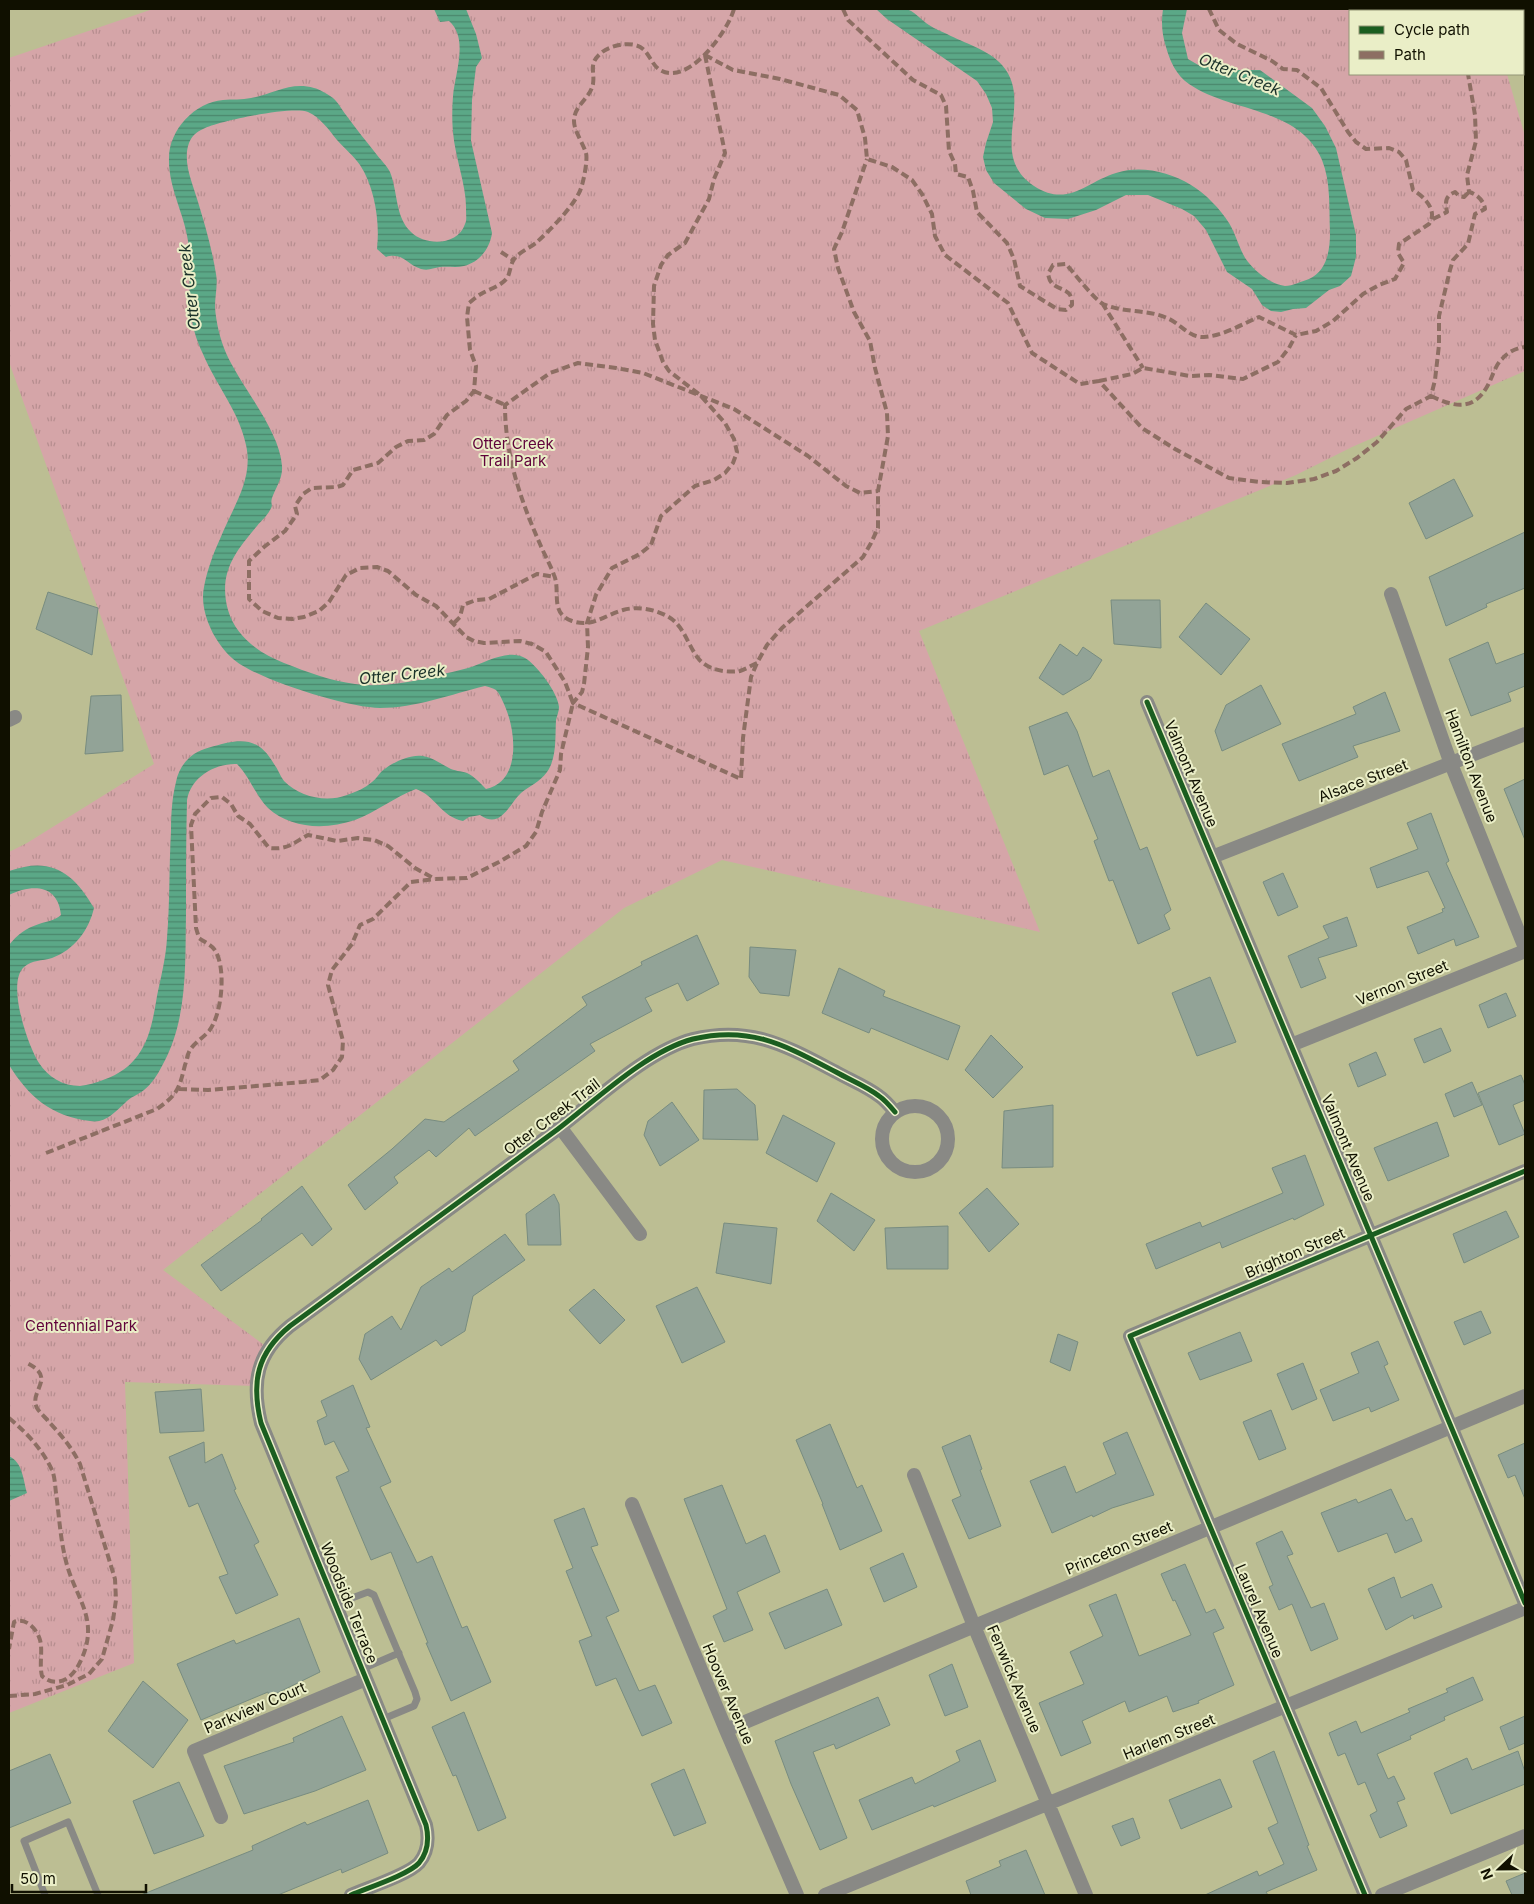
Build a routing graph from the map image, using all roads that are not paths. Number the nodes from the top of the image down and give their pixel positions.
1 (1391, 594) dead end
2 (1147, 702) dead end
3 (1525, 734) edge
4 (1451, 764) junction
5 (1212, 857) junction
6 (1525, 950) edge
7 (1291, 1045) junction
8 (895, 1112) junction
9 (560, 1127) junction
10 (1525, 1171) edge
11 (640, 1234) dead end
12 (1370, 1234) junction
13 (1130, 1336) joint
14 (260, 1364) joint
15 (1525, 1396) edge
16 (1451, 1426) junction
17 (914, 1475) dead end
18 (632, 1504) dead end
19 (1210, 1528) junction
20 (1525, 1603) edge
21 (336, 1604) junction
22 (1525, 1608) edge
23 (974, 1626) junction
24 (399, 1653) junction
25 (364, 1674) junction
26 (1285, 1706) junction
27 (383, 1720) junction
28 (726, 1730) junction
29 (1048, 1804) junction
30 (221, 1818) dead end
31 (1525, 1836) edge
32 (45, 1895) edge
33 (98, 1895) edge
34 (351, 1895) edge
35 (796, 1895) edge
36 (825, 1895) edge
37 (1086, 1895) edge
38 (1365, 1895) edge
39 (1382, 1895) edge

1 - 4 street, Hamilton Avenue
2 - 5 street, Valmont Avenue
3 - 4 street, Alsace Street
4 - 5 street, Alsace Street
4 - 6 street, Hamilton Avenue
5 - 7 street, Valmont Avenue
6 - 7 street, Vernon Street
7 - 12 street, Valmont Avenue
8 - 8 street
8 - 9 street, Otter Creek Trail
9 - 11 street
9 - 14 street, Otter Creek Trail
10 - 12 street, Brighton Street
12 - 13 street, Brighton Street
12 - 16 street, Valmont Avenue
13 - 19 street, Laurel Avenue
14 - 21 street, Woodside Terrace
15 - 16 street, Princeton Street
16 - 19 street, Princeton Street
16 - 20 street, Valmont Avenue
17 - 23 street, Fenwick Avenue
18 - 28 street, Hoover Avenue
19 - 23 street, Princeton Street
19 - 26 street, Laurel Avenue
21 - 24 lane
21 - 25 street, Woodside Terrace
22 - 26 street, Harlem Street
23 - 28 street, Princeton Street
23 - 29 street, Fenwick Avenue
24 - 25 lane
24 - 27 lane
25 - 27 street, Woodside Terrace
25 - 30 street, Parkview Court
26 - 29 street, Harlem Street
26 - 38 street, Laurel Avenue
27 - 34 street, Woodside Terrace
28 - 35 street, Hoover Avenue
29 - 36 street, Harlem Street
29 - 37 street, Fenwick Avenue
31 - 39 street
32 - 33 lane

